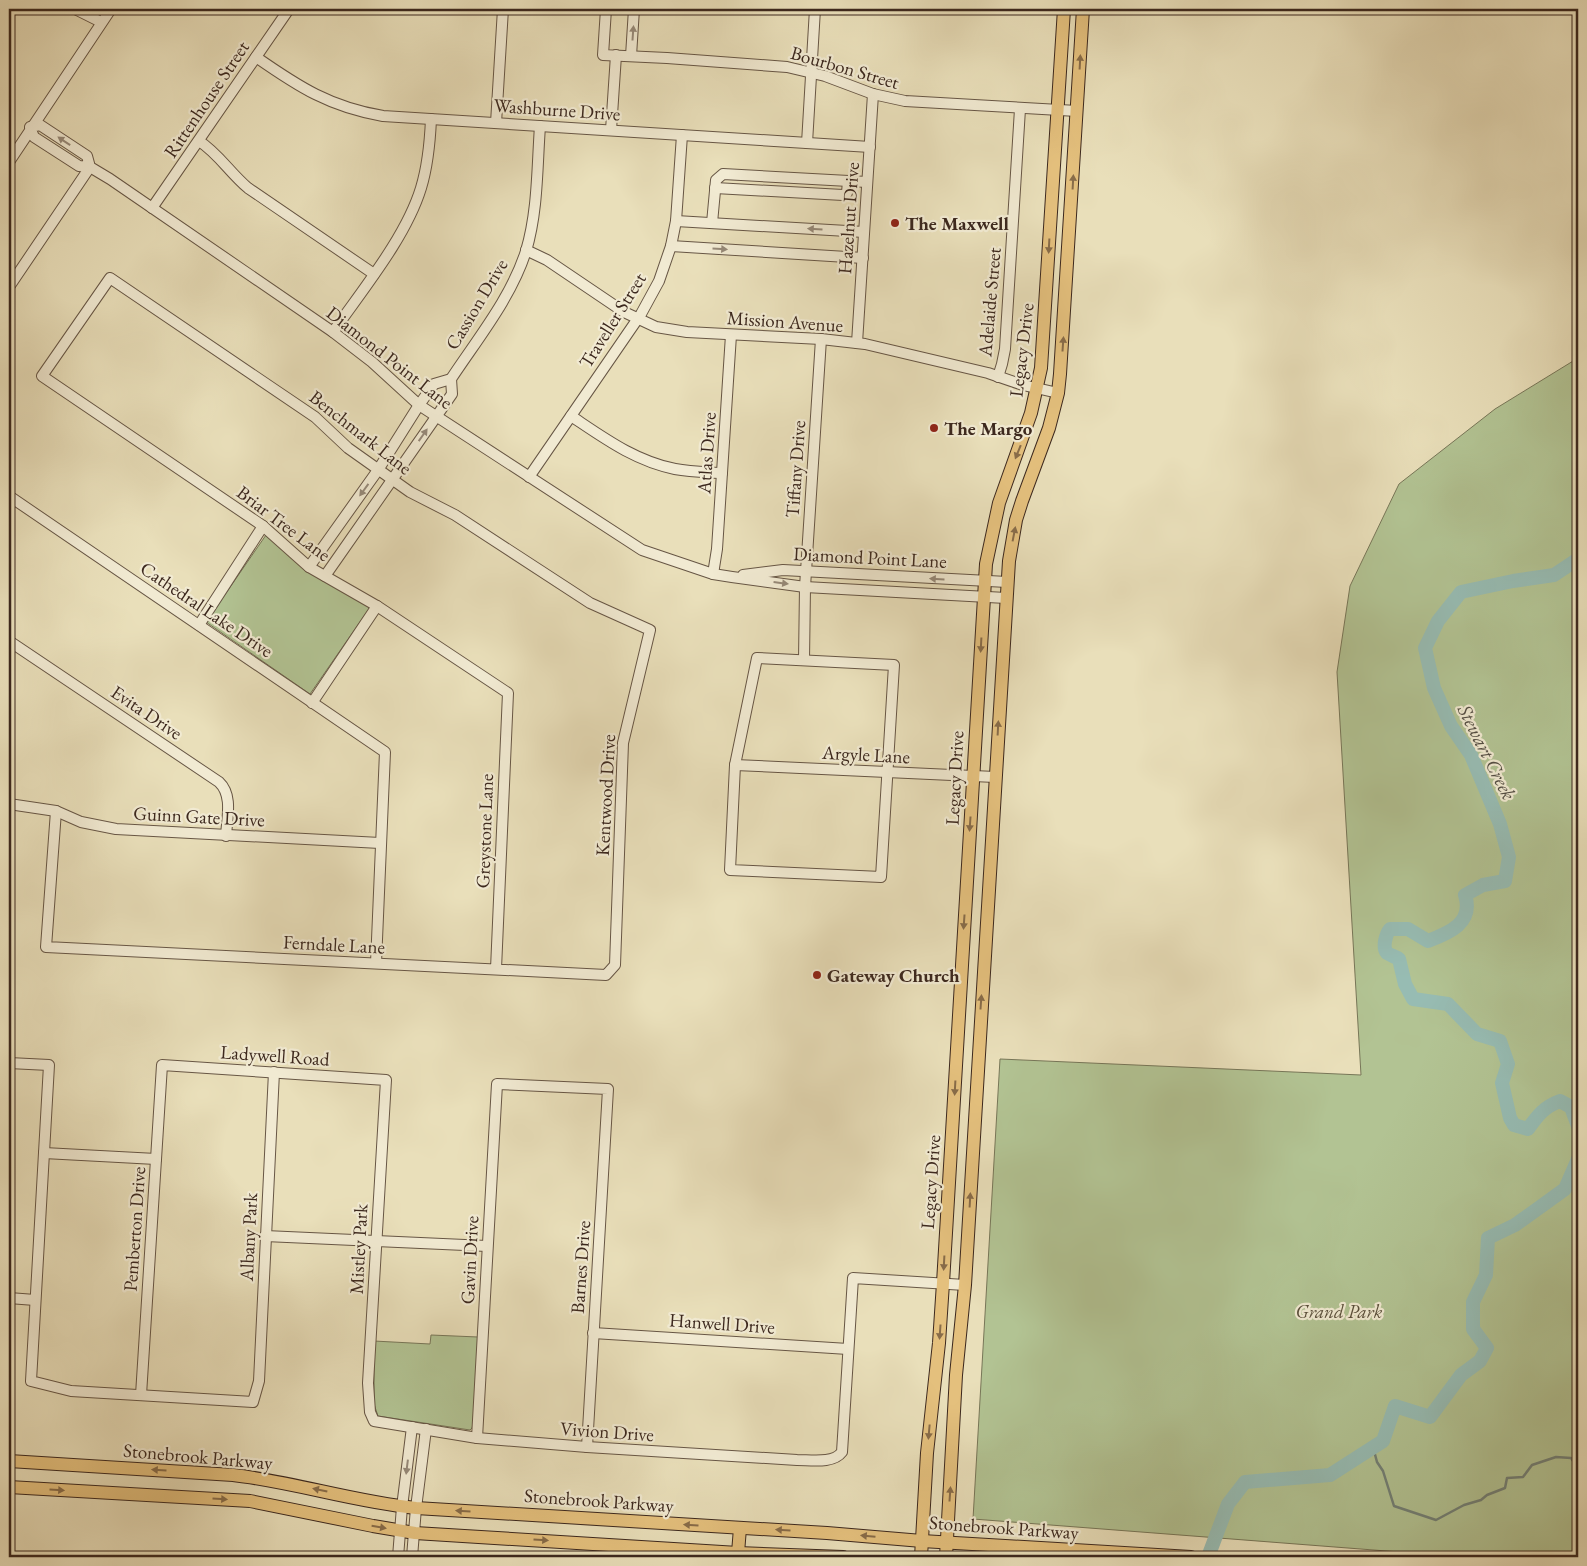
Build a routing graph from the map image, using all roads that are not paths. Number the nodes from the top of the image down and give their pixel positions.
1 (75, 9) edge
2 (111, 9) edge
3 (289, 9) edge
4 (503, 9) edge
5 (606, 9) edge
6 (634, 9) edge
7 (815, 9) edge
8 (1064, 9) edge
9 (1084, 9) edge
10 (101, 22) junction
11 (616, 55) junction
12 (631, 56) junction
13 (256, 57) junction
14 (811, 72) junction
15 (873, 94) junction
16 (1020, 109) junction
17 (1057, 110) junction
18 (1077, 111) junction
19 (432, 119) junction
20 (496, 123) junction
21 (540, 126) junction
22 (30, 127) junction
23 (611, 130) junction
24 (682, 135) junction
25 (199, 140) junction
26 (807, 143) junction
27 (870, 147) junction
28 (9, 162) edge
29 (90, 167) junction
30 (848, 181) junction
31 (867, 182) junction
32 (715, 188) junction
33 (152, 208) junction
34 (676, 221) junction
35 (712, 223) junction
36 (864, 232) junction
37 (672, 246) junction
38 (526, 250) junction
39 (862, 258) junction
40 (374, 274) junction
41 (110, 278) joint
42 (9, 287) edge
43 (637, 319) junction
44 (333, 332) junction
45 (731, 335) junction
46 (821, 339) junction
47 (857, 343) junction
48 (998, 377) junction
49 (451, 379) junction
50 (1037, 388) junction
51 (1058, 393) junction
52 (419, 405) junction
53 (436, 416) junction
54 (571, 416) junction
55 (378, 470) junction
56 (722, 473) junction
57 (529, 477) junction
58 (392, 478) junction
59 (9, 496) edge
60 (263, 526) junction
61 (309, 566) junction
62 (806, 572) junction
63 (713, 574) junction
64 (325, 576) junction
65 (732, 577) junction
66 (985, 581) junction
67 (1007, 582) junction
68 (805, 586) junction
69 (984, 596) junction
70 (1006, 598) junction
71 (377, 606) junction
72 (199, 625) junction
73 (650, 630) joint
74 (10, 644) edge
75 (804, 660) junction
76 (508, 693) joint
77 (312, 702) junction
78 (735, 765) junction
79 (887, 772) junction
80 (973, 776) junction
81 (995, 777) junction
82 (12, 805) edge
83 (56, 811) junction
84 (226, 836) junction
85 (380, 843) junction
86 (376, 963) junction
87 (615, 965) joint
88 (496, 969) junction
89 (957, 1050) junction
90 (978, 1051) junction
91 (9, 1063) edge
92 (162, 1065) joint
93 (274, 1072) junction
94 (386, 1080) joint
95 (608, 1089) joint
96 (44, 1153) junction
97 (156, 1159) junction
98 (265, 1236) junction
99 (376, 1241) junction
100 (487, 1246) junction
101 (943, 1283) junction
102 (965, 1284) junction
103 (9, 1298) edge
104 (35, 1300) junction
105 (593, 1333) junction
106 (848, 1349) junction
107 (141, 1395) junction
108 (374, 1420) joint
109 (412, 1427) junction
110 (426, 1429) junction
111 (477, 1438) junction
112 (587, 1447) junction
113 (9, 1461) edge
114 (9, 1487) edge
115 (402, 1506) junction
116 (416, 1508) junction
117 (740, 1528) junction
118 (400, 1530) junction
119 (413, 1532) junction
120 (922, 1541) junction
121 (947, 1542) junction
122 (738, 1555) edge
123 (398, 1557) edge
124 (412, 1557) edge
125 (843, 1557) edge
126 (921, 1557) edge
127 (946, 1557) edge
128 (1191, 1557) edge

1 - 10 street
2 - 10 street
3 - 13 street, Rittenhouse Street
4 - 20 street
5 - 11 street, Bourbon Street
12 -> 6 street
7 - 14 street
8 - 17 main road, Legacy Drive
18 -> 9 main road, Legacy Drive
10 - 22 street
11 - 12 street, Bourbon Street
11 - 23 street
12 - 14 street, Bourbon Street
13 - 19 street, Washburne Drive
13 - 25 street, Rittenhouse Street
14 - 15 street, Bourbon Street
14 - 26 street
15 - 16 street, Bourbon Street
15 - 27 street, Hazelnut Drive
16 - 17 street, Bourbon Street
16 - 48 street, Adelaide Street
17 - 18 street, Bourbon Street
17 -> 50 main road, Legacy Drive
51 -> 18 main road, Legacy Drive
19 - 20 street, Washburne Drive
19 - 40 street
20 - 21 street, Washburne Drive
21 - 23 street, Washburne Drive
21 - 38 street, Cassion Drive
22 - 28 street
22 - 29 street, Diamond Point Lane
23 - 24 street, Washburne Drive
24 - 26 street, Washburne Drive
24 - 34 street, Traveller Street
25 - 33 street, Rittenhouse Street
25 - 40 street
26 - 27 street, Washburne Drive
27 - 31 street, Hazelnut Drive
29 - 33 street, Diamond Point Lane
29 - 42 street
30 - 31 street
30 - 32 street
30 - 32 street
31 - 36 street, Hazelnut Drive
32 - 35 street
33 - 44 street, Diamond Point Lane
34 - 35 street
34 - 37 street, Traveller Street
36 -> 35 street
36 - 39 street, Hazelnut Drive
37 -> 39 street
37 - 43 street, Traveller Street
38 - 43 street, Mission Avenue
38 - 49 street, Cassion Drive
39 - 47 street, Hazelnut Drive
40 - 44 street
41 - 55 street, Benchmark Lane
41 - 60 street, Briar Tree Lane
43 - 45 street, Mission Avenue
43 - 54 street, Traveller Street
44 - 52 street, Diamond Point Lane
45 - 46 street, Mission Avenue
45 - 56 street, Atlas Drive
46 - 47 street, Mission Avenue
46 - 62 street, Tiffany Drive
47 - 48 street, Mission Avenue
48 - 50 street, Mission Avenue
49 - 52 street, Cassion Drive
49 - 53 street, Cassion Drive
50 - 51 street, Mission Avenue
50 -> 66 main road, Legacy Drive
67 -> 51 main road, Legacy Drive
52 - 53 street, Diamond Point Lane
52 - 55 street, Cassion Drive
53 - 57 street, Diamond Point Lane
58 -> 53 street, Cassion Drive
54 - 56 street
54 - 57 street, Traveller Street
55 - 58 street, Benchmark Lane
55 -> 61 street, Cassion Drive
56 - 63 street, Atlas Drive
57 - 63 street, Diamond Point Lane
58 - 64 street, Cassion Drive
58 - 73 street, Benchmark Lane
59 - 72 street, Cathedral Lake Drive
60 - 61 street, Briar Tree Lane
60 - 72 street
61 - 64 street, Briar Tree Lane
62 - 65 street, Diamond Point Lane
66 -> 62 street, Diamond Point Lane
62 - 68 street, Tiffany Drive
63 - 65 street, Diamond Point Lane
64 - 71 street, Briar Tree Lane
65 -> 68 street, Diamond Point Lane
66 - 67 street, Diamond Point Lane
66 - 69 main road, Legacy Drive
67 - 70 main road, Legacy Drive
68 - 69 street, Diamond Point Lane
68 - 75 street, Tiffany Drive
69 - 70 street, Diamond Point Lane
69 -> 80 main road, Legacy Drive
81 -> 70 main road, Legacy Drive
71 - 76 street, Briar Tree Lane
71 - 77 street
72 - 77 street, Cathedral Lake Drive
73 - 87 street, Kentwood Drive
74 - 84 street, Evita Drive
75 - 78 street
75 - 79 street
76 - 88 street, Greystone Lane
77 - 85 street, Cathedral Lake Drive
78 - 79 street, Argyle Lane
78 - 79 street
79 - 80 street, Argyle Lane
80 - 81 street, Argyle Lane
80 -> 89 main road, Legacy Drive
90 -> 81 main road, Legacy Drive
82 - 83 street, Guinn Gate Drive
83 - 84 street, Guinn Gate Drive
83 - 86 street, Ferndale Lane
84 - 85 street, Guinn Gate Drive
85 - 86 street
86 - 88 street, Ferndale Lane
87 - 88 street, Ferndale Lane
89 - 90 main road
89 -> 101 main road, Legacy Drive
102 -> 90 main road, Legacy Drive
91 - 96 street
92 - 93 street, Ladywell Road
92 - 97 street, Pemberton Drive
93 - 94 street, Ladywell Road
93 - 98 street, Albany Park
94 - 99 street, Mistley Park
95 - 100 street, Gavin Drive
95 - 105 street, Barnes Drive
96 - 97 street
96 - 104 street
97 - 107 street, Pemberton Drive
98 - 99 street
98 - 107 street, Albany Park
99 - 100 street
99 - 108 street, Mistley Park
100 - 111 street, Gavin Drive
101 - 102 street
101 - 106 street
101 -> 120 main road, Legacy Drive
121 -> 102 main road, Legacy Drive
103 - 104 street
104 - 107 street
105 - 106 street, Hanwell Drive
105 - 112 street, Barnes Drive
106 - 112 street, Vivion Drive
108 - 109 street, Vivion Drive
109 - 110 street, Vivion Drive
109 -> 115 street
110 - 111 street, Vivion Drive
110 - 116 street
111 - 112 street, Vivion Drive
115 -> 113 main road, Stonebrook Parkway
114 -> 118 main road
115 - 116 main road, Stonebrook Parkway
115 - 118 street
117 -> 116 main road, Stonebrook Parkway
116 - 119 street
120 -> 117 main road, Stonebrook Parkway
117 - 122 main road
118 - 119 main road
118 - 123 street
119 -> 122 main road
119 - 124 street
120 - 121 main road, Stonebrook Parkway
120 - 126 main road, Legacy Drive
121 - 127 main road, Legacy Drive
121 - 128 main road, Stonebrook Parkway
122 - 125 main road

